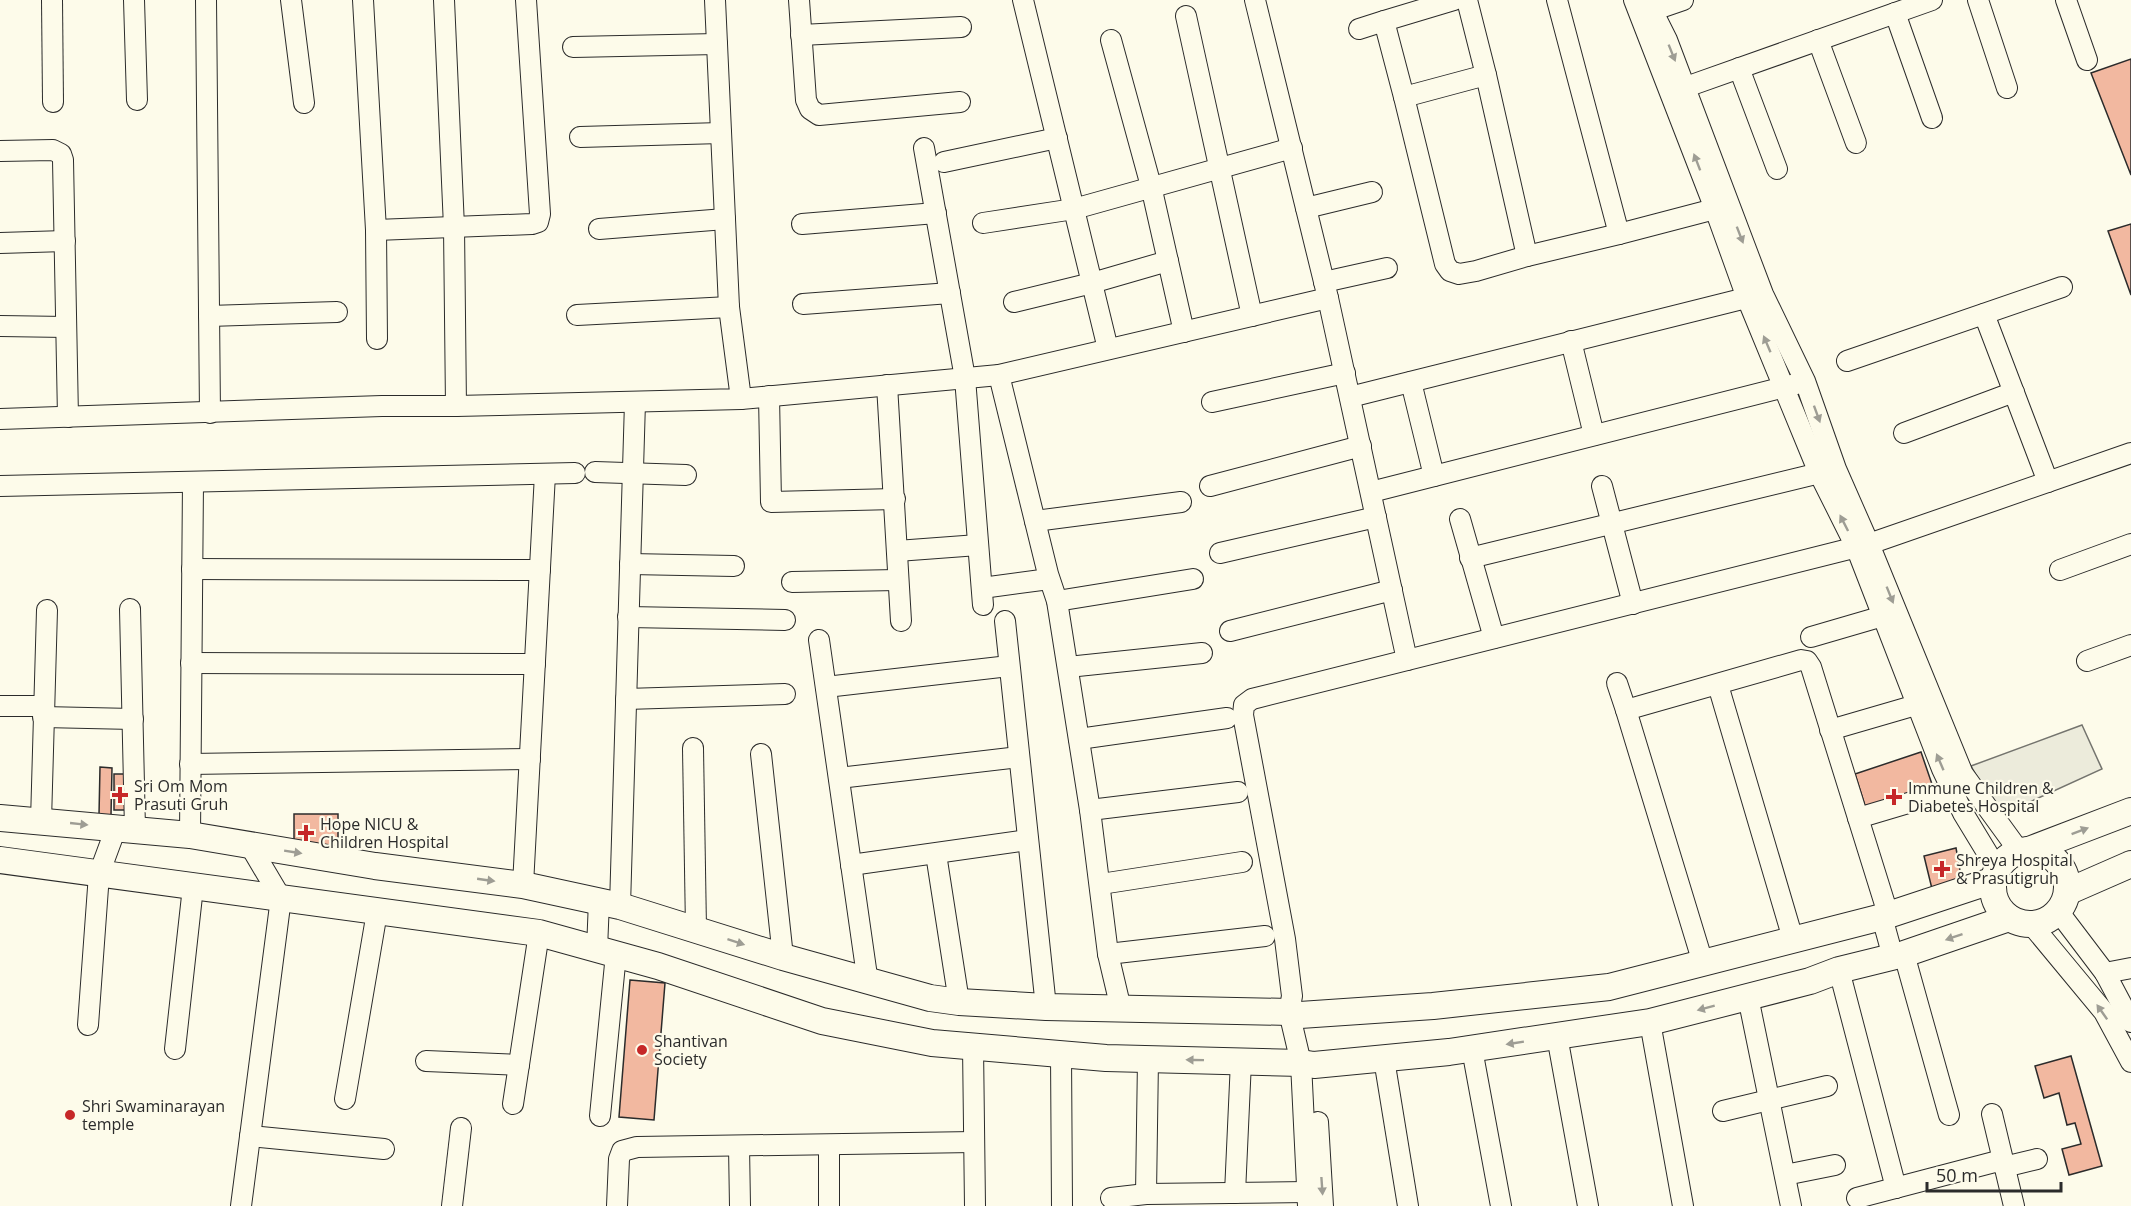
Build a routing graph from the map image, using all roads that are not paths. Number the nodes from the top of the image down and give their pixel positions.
1 (52, 0) edge
2 (134, 0) edge
3 (206, 0) edge
4 (291, 0) edge
5 (363, 0) edge
6 (444, 0) edge
7 (526, 0) edge
8 (715, 0) edge
9 (799, 0) edge
10 (1023, 0) edge
11 (1255, 0) edge
12 (1454, 0) edge
13 (1467, 0) edge
14 (1557, 0) edge
15 (1634, 0) edge
16 (1683, 0) edge
17 (1932, 0) edge
18 (1978, 0) edge
19 (2066, 0) edge
20 (1649, 5) edge
21 (1895, 13) junction
22 (1186, 16) dead end
23 (1384, 21) junction
24 (961, 27) dead end
25 (1359, 29) dead end
26 (801, 35) junction
27 (1112, 40) dead end
28 (1818, 40) junction
29 (717, 44) junction
30 (573, 47) dead end
31 (2087, 60) dead end
32 (1739, 68) junction
33 (1486, 75) junction
34 (1686, 87) junction
35 (2007, 88) dead end
36 (1404, 97) junction
37 (137, 100) dead end
38 (53, 102) dead end
39 (960, 102) dead end
40 (304, 103) dead end
41 (1932, 118) dead end
42 (721, 133) junction
43 (580, 137) dead end
44 (1057, 138) junction
45 (1856, 143) dead end
46 (924, 148) dead end
47 (1292, 148) junction
48 (0, 151) edge
49 (944, 162) dead end
50 (1219, 167) junction
51 (1776, 169) dead end
52 (1151, 186) junction
53 (1372, 192) dead end
54 (1722, 207) junction
55 (1306, 208) junction
56 (1074, 209) junction
57 (936, 213) junction
58 (725, 219) junction
59 (983, 223) dead end
60 (802, 224) dead end
61 (454, 227) junction
62 (599, 229) dead end
63 (376, 230) junction
64 (1619, 234) junction
65 (65, 241) junction
66 (0, 243) edge
67 (1527, 255) junction
68 (1168, 261) junction
69 (1388, 268) dead end
70 (1092, 283) junction
71 (2062, 287) dead end
72 (1326, 290) junction
73 (950, 293) junction
74 (1755, 296) junction
75 (1014, 302) dead end
76 (803, 304) dead end
77 (729, 307) junction
78 (337, 312) dead end
79 (1984, 314) junction
80 (576, 315) dead end
81 (209, 316) junction
82 (1252, 316) junction
83 (0, 326) edge
84 (66, 327) junction
85 (1184, 332) junction
86 (377, 339) dead end
87 (1571, 341) junction
88 (1108, 350) junction
89 (1847, 361) dead end
90 (1345, 373) junction
91 (999, 375) junction
92 (965, 378) junction
93 (1805, 381) junction
94 (1410, 382) junction
95 (887, 385) junction
96 (1785, 387) junction
97 (2014, 392) junction
98 (769, 396) junction
99 (1350, 398) junction
100 (741, 399) junction
101 (635, 402) junction
102 (1212, 402) dead end
103 (456, 406) junction
104 (210, 413) junction
105 (68, 417) junction
106 (0, 419) edge
107 (1904, 433) dead end
108 (1594, 435) junction
109 (1361, 446) junction
110 (2131, 453) edge
111 (1828, 471) junction
112 (595, 472) dead end
113 (574, 473) dead end
114 (633, 473) junction
115 (545, 474) junction
116 (686, 475) dead end
117 (1434, 476) junction
118 (193, 482) junction
119 (2048, 482) junction
120 (0, 486) edge
121 (1210, 486) dead end
122 (1602, 486) dead end
123 (1371, 492) junction
124 (895, 499) junction
125 (1181, 502) dead end
126 (1376, 517) junction
127 (1460, 519) dead end
128 (1035, 520) junction
129 (1612, 524) junction
130 (2131, 544) edge
131 (978, 545) junction
132 (1863, 546) junction
133 (897, 551) junction
134 (1220, 553) dead end
135 (1470, 558) junction
136 (630, 564) junction
137 (734, 566) dead end
138 (192, 569) junction
139 (540, 570) junction
140 (2060, 570) dead end
141 (1049, 579) junction
142 (1193, 579) dead end
143 (897, 580) junction
144 (792, 582) dead end
145 (1392, 590) junction
146 (1057, 601) junction
147 (1633, 603) junction
148 (130, 609) dead end
149 (46, 610) dead end
150 (628, 616) junction
151 (1883, 616) junction
152 (786, 620) dead end
153 (901, 621) dead end
154 (1005, 621) dead end
155 (1230, 631) dead end
156 (1811, 637) dead end
157 (1494, 639) junction
158 (819, 640) dead end
159 (2131, 645) edge
160 (1202, 653) dead end
161 (1407, 660) junction
162 (2087, 661) dead end
163 (191, 663) junction
164 (535, 664) junction
165 (1010, 666) junction
166 (1068, 667) junction
167 (1617, 683) dead end
168 (1718, 685) junction
169 (826, 687) junction
170 (785, 694) dead end
171 (626, 699) junction
172 (1916, 705) junction
173 (0, 706) edge
174 (1626, 710) junction
175 (44, 712) junction
176 (133, 718) junction
177 (1227, 718) dead end
178 (1830, 730) junction
179 (1079, 739) junction
180 (693, 748) dead end
181 (761, 754) dead end
182 (1020, 757) junction
183 (530, 759) junction
184 (190, 764) junction
185 (839, 778) junction
186 (1952, 790) junction
187 (1238, 792) dead end
188 (1090, 810) junction
189 (2131, 811) edge
190 (0, 818) edge
191 (1858, 818) junction
192 (41, 821) junction
193 (125, 828) junction
194 (190, 835) junction
195 (1028, 840) junction
196 (249, 844) junction
197 (2024, 850) junction
198 (936, 854) junction
199 (0, 860) edge
200 (1242, 862) dead end
201 (2131, 864) edge
202 (851, 865) junction
203 (99, 874) junction
204 (1996, 874) junction
205 (1101, 884) junction
206 (523, 885) junction
207 (193, 887) junction
208 (281, 898) junction
209 (2063, 901) junction
210 (610, 903) junction
211 (377, 912) junction
212 (1885, 915) junction
213 (2020, 921) junction
214 (696, 929) junction
215 (539, 933) junction
216 (1265, 936) dead end
217 (1793, 939) junction
218 (607, 951) junction
219 (1108, 954) junction
220 (1898, 956) junction
221 (783, 957) junction
222 (1703, 963) junction
223 (2131, 968) edge
224 (1839, 970) junction
225 (2105, 973) junction
226 (868, 983) junction
227 (1748, 997) junction
228 (959, 1002) junction
229 (1046, 1007) junction
230 (1294, 1008) junction
231 (1121, 1009) junction
232 (1650, 1022) junction
233 (2131, 1023) edge
234 (88, 1025) dead end
235 (1557, 1036) junction
236 (973, 1046) junction
237 (175, 1049) dead end
238 (1473, 1049) junction
239 (1061, 1054) junction
240 (1148, 1059) junction
241 (1384, 1059) junction
242 (426, 1060) dead end
243 (1241, 1061) junction
244 (2131, 1062) edge
245 (1308, 1064) junction
246 (519, 1065) junction
247 (1827, 1086) dead end
248 (345, 1099) dead end
249 (1769, 1100) junction
250 (513, 1104) dead end
251 (1723, 1111) dead end
252 (1949, 1114) dead end
253 (1992, 1114) dead end
254 (600, 1116) dead end
255 (461, 1128) dead end
256 (250, 1136) junction
257 (974, 1142) junction
258 (829, 1145) junction
259 (739, 1146) junction
260 (384, 1149) dead end
261 (2037, 1159) dead end
262 (2003, 1163) junction
263 (1835, 1165) dead end
264 (1785, 1175) junction
265 (1896, 1188) junction
266 (1235, 1193) junction
267 (1146, 1194) junction
268 (1111, 1197) dead end
269 (1857, 1198) dead end
270 (1308, 1199) edge
271 (241, 1206) edge
272 (452, 1206) edge
273 (617, 1206) edge
274 (740, 1206) edge
275 (829, 1206) edge
276 (975, 1206) edge
277 (1062, 1206) edge
278 (1323, 1206) edge
279 (1408, 1206) edge
280 (1501, 1206) edge
281 (1587, 1206) edge
282 (1683, 1206) edge
283 (1791, 1206) edge
284 (2014, 1206) edge

1 - 38 street
2 - 37 street
3 - 81 street
4 - 40 street
5 - 63 street
6 - 61 street
7 - 61 street
8 - 29 street
9 - 26 street
10 - 44 street
11 - 47 street
12 - 23 street
13 - 33 street
14 - 64 street
54 -> 15 street
16 - 20 street
17 - 21 street
18 - 35 street
19 - 31 street
20 -> 34 street
21 - 28 street
21 - 41 street
22 - 50 street
23 - 25 street
23 - 36 street
24 - 26 street
26 - 39 street
27 - 52 street
28 - 32 street
28 - 45 street
29 - 30 street
29 - 42 street
32 - 34 street
32 - 51 street
33 - 36 street
33 - 67 street
34 - 54 street
36 - 67 street
42 - 43 street
42 - 58 street
44 - 49 street
44 - 56 street
46 - 57 street
47 - 50 street
47 - 55 street
48 - 65 street
50 - 52 street
50 - 82 street
52 - 56 street
52 - 68 street
53 - 55 street
54 - 64 street
54 - 74 street
55 - 72 street
56 - 59 street
56 - 70 street
57 - 60 street
57 - 73 street
58 - 62 street
58 - 77 street
61 - 63 street
61 - 103 street
63 - 86 street
64 - 67 street
65 - 66 street
65 - 84 street
68 - 70 street
68 - 85 street
69 - 72 street
70 - 75 street
70 - 88 street
71 - 79 street
72 - 82 street
72 - 90 street
73 - 76 street
73 - 92 street
74 - 87 street
74 - 93 street
96 -> 74 street
77 - 80 street
77 - 100 street
78 - 81 street
79 - 89 street
79 - 97 street
81 - 104 street
82 - 85 street
83 - 84 street
84 - 105 street
85 - 88 street
87 - 94 street
87 - 108 street
88 - 91 street
90 - 99 street
90 - 102 street
91 - 92 street
91 - 128 street
92 - 95 street
92 - 131 street
93 - 96 street
93 -> 111 street
94 - 99 street
94 - 117 street
95 - 98 street
95 - 124 street
96 - 108 street
96 - 111 street
97 - 107 street
97 - 119 street
98 - 100 street
98 - 124 street
99 - 109 street
100 - 101 street
101 - 103 street
101 - 114 street
103 - 104 street
104 - 105 street
105 - 106 street
108 - 117 street
109 - 121 street
109 - 123 street
110 - 119 street
111 - 129 street
111 - 132 street
112 - 114 street
113 - 115 street
114 - 116 street
114 - 136 street
115 - 118 street
115 - 139 street
117 - 123 street
118 - 120 street
118 - 138 street
119 - 132 street
122 - 129 street
123 - 126 street
124 - 133 street
125 - 128 street
126 - 134 street
126 - 145 street
127 - 135 street
128 - 141 street
129 - 135 street
129 - 147 street
130 - 140 street
131 - 133 street
131 - 141 street
132 - 147 street
132 - 151 street
132 -> 197 street
133 - 143 street
135 - 157 street
136 - 137 street
136 - 150 street
138 - 139 street
138 - 163 street
139 - 164 street
141 - 146 street
142 - 146 street
143 - 144 street
143 - 153 street
145 - 155 street
145 - 161 street
146 - 166 street
147 - 157 street
148 - 176 street
149 - 175 street
150 - 152 street
150 - 171 street
151 - 156 street
151 - 172 street
154 - 165 street
157 - 161 street
158 - 169 street
159 - 162 street
160 - 166 street
161 - 230 street
163 - 164 street
163 - 184 street
164 - 183 street
165 - 169 street
165 - 182 street
166 - 179 street
167 - 174 street
168 - 174 street
168 - 178 street
168 - 217 street
169 - 185 street
170 - 171 street
171 - 210 street
172 - 178 street
186 -> 172 street
173 - 175 street
174 - 222 street
175 - 176 street
175 - 192 street
176 - 193 street
177 - 179 street
178 - 191 street
179 - 188 street
180 - 214 street
181 - 221 street
182 - 185 street
182 - 195 street
183 - 184 street
183 - 206 street
184 - 194 street
185 - 202 street
186 - 191 street
186 - 204 street
187 - 188 street
188 - 205 street
197 -> 189 main road
190 - 192 main road
191 - 212 street
192 -> 193 main road
193 - 194 main road
193 - 203 street
194 - 196 main road
195 - 198 street
195 - 229 street
196 -> 206 main road
196 - 208 street
197 - 204 main road
197 - 209 main road
198 - 202 street
198 - 228 street
199 - 203 main road
200 - 205 street
201 - 209 main road
202 - 226 street
203 - 207 main road
203 - 234 street
204 - 212 main road
204 - 213 main road
205 - 219 street
206 - 210 main road
207 - 208 main road
207 - 237 street
208 - 211 main road
208 - 256 street
209 - 213 main road
209 - 225 street
210 - 214 main road
210 - 218 street
211 - 215 main road
211 - 248 street
212 - 217 main road
212 - 220 street
213 -> 220 main road
244 -> 213 street
214 -> 221 main road
215 - 218 main road
215 - 246 street
216 - 219 street
217 - 222 main road
218 - 236 main road
218 - 254 street
219 - 231 street
220 - 224 main road
220 - 252 street
221 - 226 main road
222 - 230 main road
223 - 225 street
224 - 227 main road
224 - 265 street
225 - 233 street
226 - 228 main road
227 -> 232 main road
227 - 249 street
228 - 229 main road
229 - 231 main road
230 - 231 main road
230 - 245 street
232 - 235 main road
232 - 282 street
235 -> 238 main road
235 - 281 street
236 - 239 main road
236 - 257 street
238 - 241 main road
238 - 280 street
239 - 240 main road
239 - 277 street
243 -> 240 main road
240 - 267 street
241 - 245 main road
241 - 279 street
242 - 246 street
243 - 245 main road
243 - 266 street
245 - 270 street
245 -> 278 street
246 - 250 street
247 - 249 street
249 - 251 street
249 - 264 street
253 - 262 street
255 - 272 street
256 - 260 street
256 - 271 street
257 - 258 street
257 - 276 street
258 - 259 street
258 - 275 street
259 - 273 street
259 - 274 street
261 - 262 street
262 - 265 street
262 - 284 street
263 - 264 street
264 - 283 street
265 - 269 street
266 - 267 street
266 - 270 street
267 - 268 street

